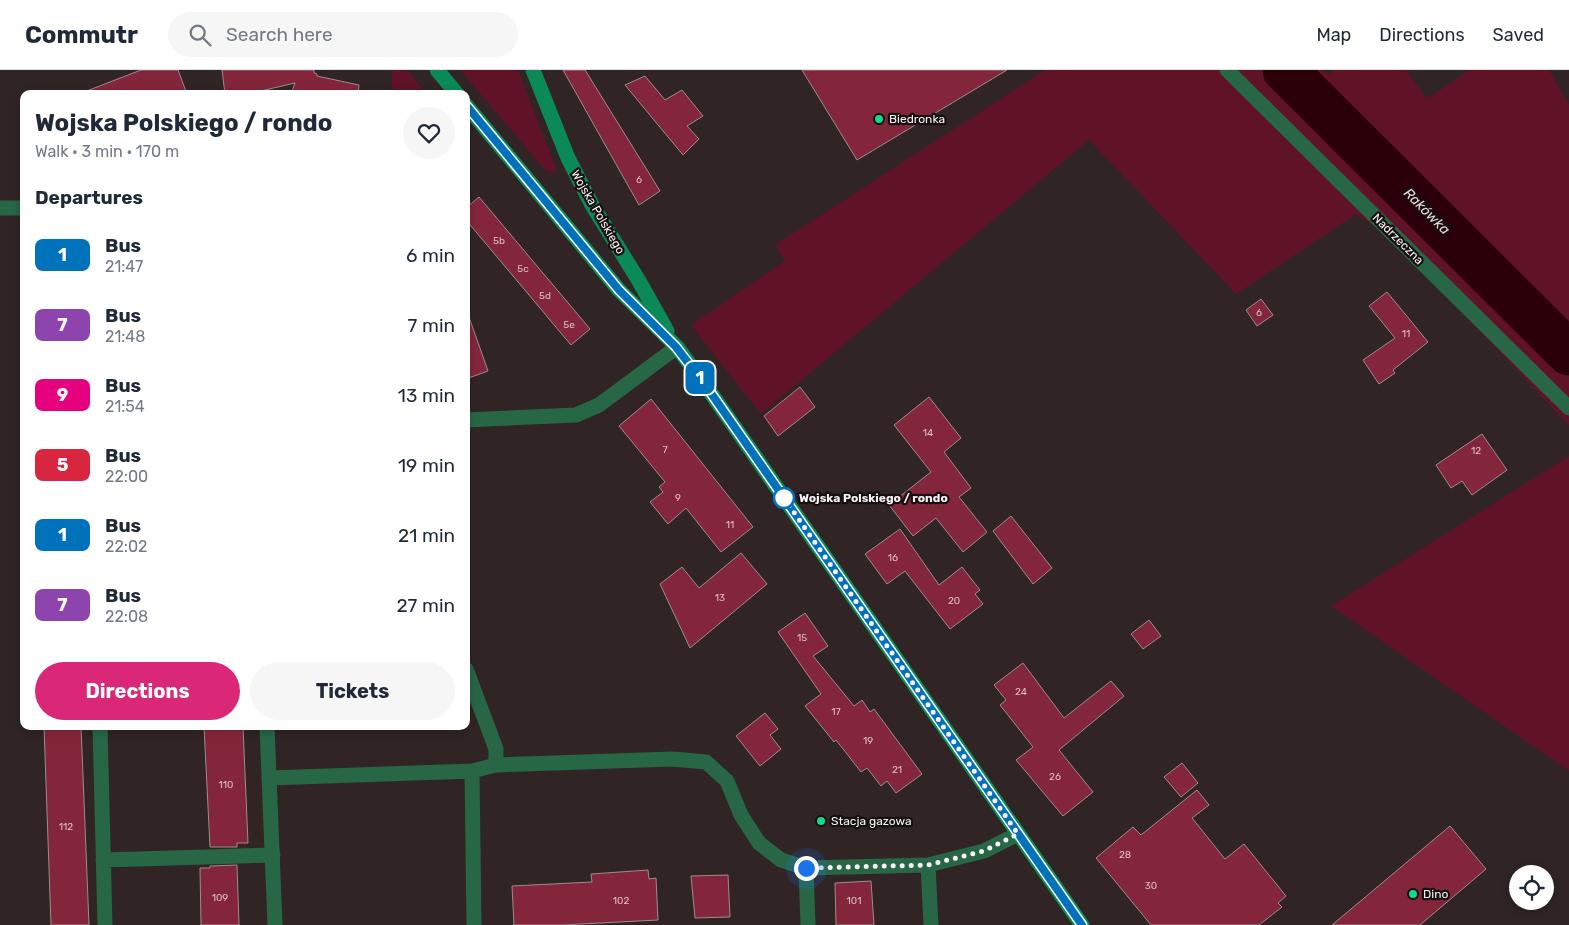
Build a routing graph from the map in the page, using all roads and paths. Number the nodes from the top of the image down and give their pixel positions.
1 (437, 70) edge
2 (533, 70) edge
3 (1227, 70) edge
4 (454, 90) edge
5 (470, 110) edge
6 (0, 208) edge
7 (20, 208) edge
8 (676, 347) junction
9 (1569, 408) edge
10 (470, 420) edge
11 (470, 680) edge
12 (100, 730) edge
13 (267, 730) edge
14 (496, 765) junction
15 (472, 771) junction
16 (269, 778) junction
17 (1018, 834) junction
18 (273, 855) junction
19 (103, 860) junction
20 (928, 865) junction
21 (806, 868) junction
22 (105, 925) edge
23 (275, 925) edge
24 (474, 925) edge
25 (808, 925) edge
26 (931, 925) edge
27 (1082, 925) edge

1 - 4 street
2 - 8 street, Wojska Polskiego
3 - 9 street, Nadrzeczna
5 - 8 street, Wojska Polskiego
6 - 7 street
8 - 10 street
8 - 17 street, Wojska Polskiego
11 - 14 street
12 - 19 street
13 - 16 street
14 - 15 street
14 - 21 street
15 - 16 street
15 - 24 street
16 - 18 street
17 - 20 street
17 - 27 street, Wojska Polskiego
18 - 19 street
18 - 23 street
19 - 22 street
20 - 21 street
20 - 26 street
21 - 25 street

